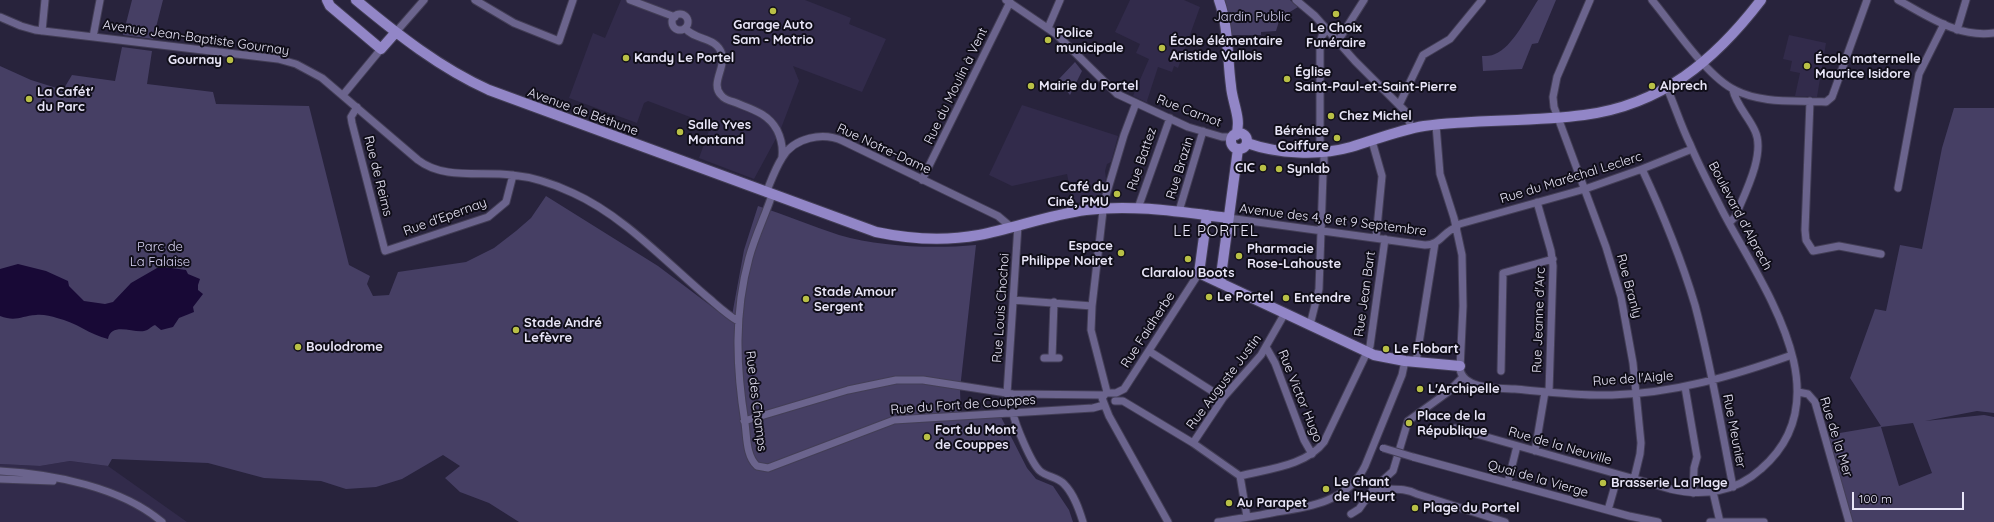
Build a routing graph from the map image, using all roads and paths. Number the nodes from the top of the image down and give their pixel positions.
1 (45, 0) edge
2 (100, 0) edge
3 (327, 0) edge
4 (356, 0) edge
5 (424, 0) edge
6 (475, 0) edge
7 (573, 0) edge
8 (630, 0) edge
9 (1060, 0) edge
10 (1219, 0) edge
11 (1296, 0) edge
12 (1364, 0) edge
13 (1482, 0) edge
14 (1590, 0) edge
15 (1652, 0) edge
16 (1761, 0) edge
17 (1867, 0) edge
18 (1898, 0) edge
19 (1966, 0) edge
20 (1008, 1) edge
21 (0, 17) edge
22 (675, 17) junction
23 (1944, 24) junction
24 (685, 28) junction
25 (1048, 28) junction
26 (1327, 29) junction
27 (1957, 30) junction
28 (42, 31) junction
29 (396, 32) junction
30 (1994, 33) edge
31 (93, 37) junction
32 (1338, 41) junction
33 (381, 49) junction
34 (1703, 64) junction
35 (1668, 88) junction
36 (1733, 90) junction
37 (343, 96) junction
38 (1810, 101) junction
39 (1136, 103) junction
40 (1399, 105) junction
41 (357, 107) junction
42 (1557, 117) junction
43 (1170, 118) junction
44 (1436, 125) junction
45 (1412, 129) junction
46 (1203, 132) junction
47 (1234, 136) junction
48 (1372, 141) junction
49 (1242, 146) junction
50 (1692, 149) junction
51 (1322, 152) junction
52 (782, 157) junction
53 (1324, 163) dead end
54 (1642, 170) junction
55 (1323, 174) dead end
56 (513, 175) junction
57 (922, 180) junction
58 (1898, 188) dead end
59 (1585, 189) junction
60 (769, 194) junction
61 (1537, 202) junction
62 (1138, 208) junction
63 (1104, 209) junction
64 (1179, 211) junction
65 (1207, 215) junction
66 (1228, 218) junction
67 (1729, 223) junction
68 (1015, 226) junction
69 (1456, 226) junction
70 (1322, 231) junction
71 (1376, 238) junction
72 (1385, 239) junction
73 (1435, 243) junction
74 (385, 251) joint
75 (1881, 254) dead end
76 (1553, 260) junction
77 (1199, 273) junction
78 (1220, 283) junction
79 (1013, 300) junction
80 (1054, 302) junction
81 (1092, 306) junction
82 (1285, 313) junction
83 (738, 321) junction
84 (1310, 325) junction
85 (1266, 347) junction
86 (1149, 351) junction
87 (1368, 353) junction
88 (1792, 355) junction
89 (1044, 358) dead end
90 (1405, 361) junction
91 (1416, 362) junction
92 (1460, 366) junction
93 (1501, 370) dead end
94 (1462, 378) junction
95 (1712, 381) junction
96 (1684, 387) junction
97 (1547, 392) junction
98 (1798, 392) junction
99 (1636, 393) junction
100 (1007, 394) junction
101 (1110, 396) junction
102 (1223, 398) junction
103 (1105, 405) junction
104 (1013, 413) junction
105 (744, 421) junction
106 (1455, 428) dead end
107 (1193, 443) junction
108 (1374, 445) junction
109 (1517, 446) junction
110 (1536, 451) junction
111 (1312, 454) junction
112 (759, 467) joint
113 (0, 472) edge
114 (1618, 475) junction
115 (1240, 476) junction
116 (0, 479) edge
117 (1634, 479) junction
118 (71, 482) junction
119 (1508, 482) junction
120 (1733, 487) junction
121 (1374, 488) junction
122 (1713, 492) junction
123 (1693, 493) junction
124 (1608, 510) junction
125 (1351, 514) dead end
126 (1247, 517) junction
127 (162, 522) edge
128 (1083, 522) edge
129 (1168, 522) edge
130 (1218, 522) edge
131 (1506, 522) edge
132 (1658, 522) edge
133 (1710, 522) edge
134 (1720, 522) edge
135 (1764, 522) edge
136 (1849, 522) edge

1 - 28 street
2 - 31 street
3 - 33 street
4 - 29 street, Avenue de Béthune
5 - 29 street
6 - 7 street
8 - 22 street
9 - 25 street
10 - 47 street
11 - 26 street
12 - 32 street
13 - 40 street
14 - 42 street, Rue Branly
15 - 34 street
16 - 34 street
17 - 38 street
18 - 23 street
19 - 27 street
20 - 25 street, Rue Carnot
20 - 57 street, Rue du Moulin à Vent
21 - 28 street, Avenue Jean-Baptiste Gournay
22 - 24 street
22 - 24 street
23 - 27 street
23 - 58 street
24 - 52 street
25 - 39 street, Rue Carnot
26 - 32 street
26 - 51 street
27 - 30 street
28 - 31 street, Avenue Jean-Baptiste Gournay
29 - 33 street
29 - 60 street, Avenue de Béthune
31 - 37 street, Avenue Jean-Baptiste Gournay
32 - 40 street
33 - 37 street
34 - 35 street
34 - 36 street
35 - 42 street
35 - 50 street, Boulevard d'Alprech
36 - 38 street
36 - 67 street
37 - 41 street, Avenue Jean-Baptiste Gournay
38 - 75 street
39 - 43 street, Rue Carnot
39 - 63 street
40 - 45 street
41 - 56 street, Avenue Jean-Baptiste Gournay
41 - 74 street, Rue de Reims
42 - 44 street
42 - 59 street, Rue Branly
43 - 46 street, Rue Carnot
43 - 62 street, Rue Battez
44 - 45 street
44 - 69 street
45 - 48 street
46 - 47 street, Rue Carnot
46 - 64 street, Rue Brazin
47 - 49 street
48 - 51 street
48 - 71 street
49 - 51 street
49 - 66 street
50 - 54 street, Rue du Maréchal Leclerc
50 - 67 street, Boulevard d'Alprech
51 - 53 street
52 - 57 street, Rue Notre-Dame
52 - 60 street, Rue Notre-Dame
54 - 59 street, Rue du Maréchal Leclerc
54 - 95 street, Rue Meunier
55 - 70 street
56 - 74 street, Rue d'Epernay
56 - 83 street, Avenue Jean-Baptiste Gournay
57 - 68 street, Rue Notre-Dame
59 - 61 street, Rue du Maréchal Leclerc
59 - 99 street, Rue Branly
60 - 68 street, Avenue de Béthune
60 - 83 street, Rue des Champs
61 - 69 street, Rue du Maréchal Leclerc
61 - 76 street, Rue Jeanne d'Arc
62 - 63 street, Avenue de Béthune
62 - 64 street, Avenue de Béthune
63 - 68 street, Avenue de Béthune
63 - 81 street
64 - 65 street, Avenue de Béthune
65 - 66 street, Avenue de Béthune
65 - 77 street
66 - 70 street, Avenue des 4, 8 et 9 Septembre
66 - 78 street
67 - 88 street, Boulevard d'Alprech
68 - 79 street, Rue Louis Chochoi
69 - 73 street, Rue du Maréchal Leclerc
69 - 92 street
70 - 71 street, Avenue des 4, 8 et 9 Septembre
70 - 84 street
71 - 72 street, Avenue des 4, 8 et 9 Septembre
72 - 73 street, Avenue des 4, 8 et 9 Septembre
72 - 87 street, Rue Jean Bart
73 - 91 street
76 - 93 street
76 - 97 street, Rue Jeanne d'Arc
77 - 78 street
77 - 86 street, Rue Faidherbe
78 - 82 street
79 - 80 street
79 - 100 street, Rue Louis Chochoi
80 - 81 street
80 - 89 street
81 - 101 street
82 - 84 street
82 - 85 street, Rue Auguste Justin
83 - 105 street, Rue des Champs
84 - 87 street
85 - 102 street, Rue Auguste Justin
85 - 111 street, Rue Victor Hugo
86 - 101 street, Rue Faidherbe
86 - 102 street
87 - 90 street
87 - 111 street, Rue Jean Bart
88 - 95 street, Rue de l'Aigle
88 - 98 street, Boulevard d'Alprech
90 - 91 street
90 - 108 street
91 - 92 street
92 - 94 street
94 - 97 street, Rue de l'Aigle
94 - 121 street
95 - 96 street, Rue de l'Aigle
95 - 120 street, Rue Meunier
96 - 99 street, Rue de l'Aigle
96 - 123 street
97 - 99 street, Rue de l'Aigle
97 - 110 street, Rue Jeanne d'Arc
98 - 120 street, Boulevard d'Alprech
98 - 136 street, Rue de la Mer
99 - 117 street, Rue Branly
100 - 101 street
100 - 105 street
101 - 103 street
101 - 103 street, Rue Faidherbe
101 - 107 street
102 - 107 street, Rue Auguste Justin
103 - 104 street, Rue du Fort de Couppes
103 - 129 street
104 - 112 street, Rue du Fort de Couppes
104 - 128 street
105 - 112 street, Rue des Champs
106 - 109 street, Rue de la Neuville
107 - 115 street
108 - 119 street, Quai de la Vierge, bridge
108 - 126 street
109 - 110 street, Rue de la Neuville
109 - 119 street
110 - 114 street, Rue de la Neuville
111 - 115 street
113 - 118 street
114 - 117 street, Rue de la Neuville
114 - 124 street
115 - 126 street
116 - 118 street
117 - 123 street, Rue de la Neuville
118 - 127 street
119 - 124 street, Quai de la Vierge
120 - 122 street, Rue de la Neuville
121 - 125 street
121 - 131 street
122 - 123 street, Rue de la Neuville
122 - 134 street
124 - 132 street, Quai de la Vierge
126 - 130 street
133 - 134 street
134 - 135 street

